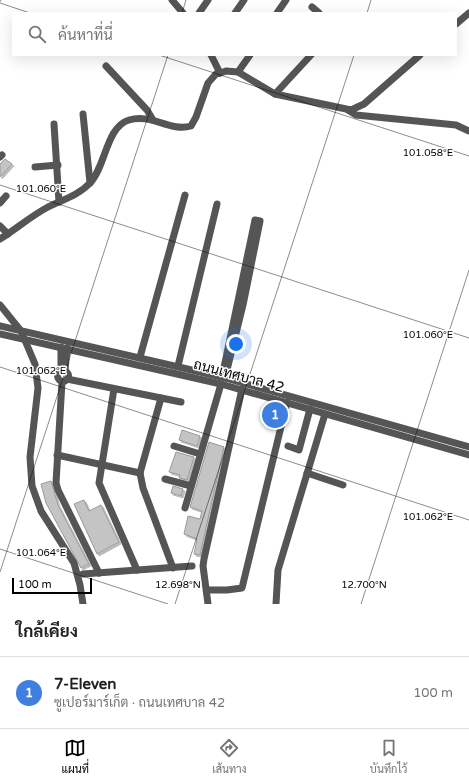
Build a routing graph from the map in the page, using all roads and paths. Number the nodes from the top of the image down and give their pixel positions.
1 (172, 0) edge
2 (208, 0) edge
3 (244, 0) edge
4 (286, 0) edge
5 (312, 7) dead end
6 (182, 12) edge
7 (201, 12) edge
8 (236, 12) edge
9 (278, 12) edge
10 (318, 12) edge
11 (469, 13) edge
12 (457, 23) edge
13 (212, 56) edge
14 (249, 56) edge
15 (310, 56) edge
16 (419, 56) edge
17 (106, 66) dead end
18 (238, 72) junction
19 (220, 73) junction
20 (275, 94) junction
21 (348, 110) junction
22 (83, 114) dead end
23 (153, 120) junction
24 (54, 124) dead end
25 (469, 130) edge
26 (58, 166) junction
27 (35, 167) dead end
28 (90, 183) junction
29 (185, 195) dead end
30 (6, 196) dead end
31 (59, 202) junction
32 (0, 203) edge
33 (217, 204) dead end
34 (0, 226) edge
35 (8, 234) junction
36 (0, 239) edge
37 (247, 267) junction
38 (0, 305) edge
39 (0, 326) edge
40 (21, 331) junction
41 (0, 334) edge
42 (25, 339) junction
43 (64, 348) junction
44 (140, 357) junction
45 (178, 366) junction
46 (223, 379) junction
47 (65, 380) junction
48 (114, 389) junction
49 (242, 389) junction
50 (161, 398) junction
51 (181, 402) dead end
52 (287, 402) junction
53 (310, 408) junction
54 (325, 414) junction
55 (174, 446) dead end
56 (288, 446) dead end
57 (469, 448) edge
58 (200, 454) junction
59 (469, 455) edge
60 (57, 456) junction
61 (100, 464) junction
62 (140, 473) junction
63 (307, 473) junction
64 (165, 479) dead end
65 (343, 485) dead end
66 (191, 486) junction
67 (185, 508) dead end
68 (192, 566) dead end
69 (173, 568) junction
70 (137, 570) junction
71 (99, 573) junction
72 (83, 574) dead end
73 (207, 590) junction
74 (83, 604) edge
75 (208, 604) edge
76 (276, 604) edge

1 - 6 street
2 - 7 street
3 - 8 street
4 - 9 street
5 - 10 street
11 - 12 street
13 - 19 street
14 - 18 street
15 - 20 street
16 - 21 street
17 - 23 street
18 - 19 street
18 - 20 street
19 - 23 street
20 - 21 street
21 - 25 street
22 - 28 street
23 - 28 street
24 - 26 street
26 - 27 street
26 - 31 street
28 - 31 street
29 - 44 street
30 - 32 street
31 - 35 street
33 - 45 street
34 - 35 street
35 - 36 street
37 - 37 street
37 - 46 street
38 - 40 street
39 - 40 street, ถนนเทศบาล 42
40 - 42 street
40 - 44 street, ถนนเทศบาล 42
41 - 42 street, ถนนเทศบาล 42
42 - 43 street, ถนนเทศบาล 42
42 - 74 street
43 - 46 street, ถนนเทศบาล 42
43 - 47 street
44 - 45 street, ถนนเทศบาล 42
45 - 46 street, ถนนเทศบาล 42
46 - 49 street, ถนนเทศบาล 42
46 - 57 street, ถนนเทศบาล 42
46 - 58 street
47 - 48 street
47 - 60 street
48 - 50 street
48 - 61 street
49 - 52 street, ถนนเทศบาล 42
49 - 73 street
50 - 51 street
50 - 62 street
52 - 53 street, ถนนเทศบาล 42
52 - 73 street
53 - 54 street, ถนนเทศบาล 42
53 - 56 street
54 - 59 street, ถนนเทศบาล 42
54 - 63 street
55 - 58 street
58 - 66 street
60 - 61 street
60 - 71 street
61 - 62 street
61 - 70 street
62 - 69 street
63 - 65 street
63 - 76 street
64 - 66 street
66 - 67 street
68 - 69 street
69 - 70 street
70 - 71 street
71 - 72 street
73 - 75 street

